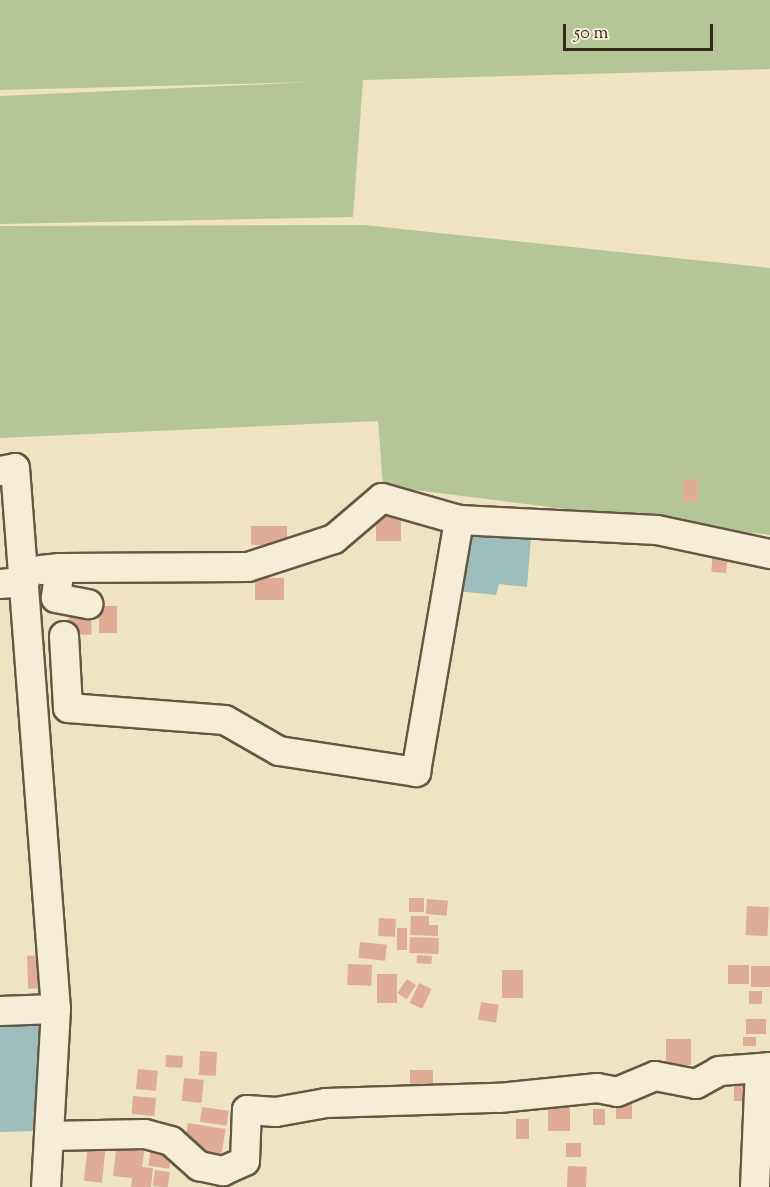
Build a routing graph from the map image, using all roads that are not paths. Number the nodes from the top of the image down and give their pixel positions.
1 (0, 471) edge
2 (459, 520) junction
3 (770, 554) edge
4 (60, 568) junction
5 (16, 579) edge
6 (88, 604) dead end
7 (64, 636) dead end
8 (56, 1009) junction
9 (0, 1011) edge
10 (765, 1067) edge
11 (49, 1136) junction
12 (46, 1187) edge
13 (755, 1187) edge

1 - 5 street
2 - 3 street
2 - 4 street
2 - 7 street
4 - 5 street
4 - 6 street
5 - 8 street
8 - 9 street
8 - 11 street
10 - 11 street
10 - 13 street
11 - 12 street

